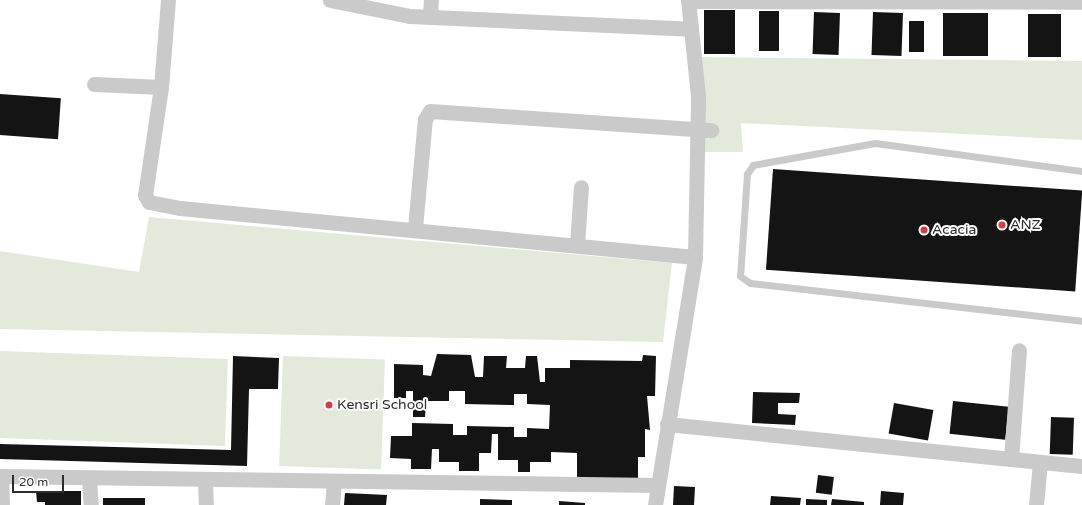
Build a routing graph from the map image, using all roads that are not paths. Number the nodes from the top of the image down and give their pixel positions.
1 (168, 0) edge
2 (330, 0) edge
3 (431, 0) edge
4 (688, 0) edge
5 (764, 1) edge
6 (835, 1) edge
7 (951, 1) edge
8 (1073, 2) edge
9 (430, 17) junction
10 (691, 29) junction
11 (94, 84) dead end
12 (161, 87) junction
13 (704, 130) junction
14 (1082, 171) edge
15 (581, 187) dead end
16 (415, 228) junction
17 (577, 245) junction
18 (695, 257) junction
19 (1082, 320) edge
20 (1019, 350) dead end
21 (668, 424) junction
22 (1011, 459) junction
23 (1040, 462) junction
24 (1082, 466) edge
25 (1, 476) edge
26 (90, 479) junction
27 (206, 480) junction
28 (334, 482) junction
29 (658, 485) junction
30 (2, 505) edge
31 (91, 505) edge
32 (206, 505) edge
33 (332, 505) edge
34 (655, 505) edge
35 (1036, 505) edge

1 - 12 street
2 - 9 street
3 - 9 street
4 - 5 street
4 - 10 street
5 - 6 street
6 - 7 street
7 - 8 street
9 - 10 street
10 - 13 street
11 - 12 street
12 - 16 street
13 - 16 street
13 - 18 street
14 - 19 lane
15 - 17 street
16 - 17 street
17 - 18 street
18 - 21 street
20 - 22 street
21 - 22 street
21 - 29 street
22 - 23 street
23 - 24 street
23 - 35 street
25 - 26 street
25 - 30 street
26 - 27 street
26 - 31 street
27 - 28 street
27 - 32 street
28 - 29 street
28 - 33 street
29 - 34 street

